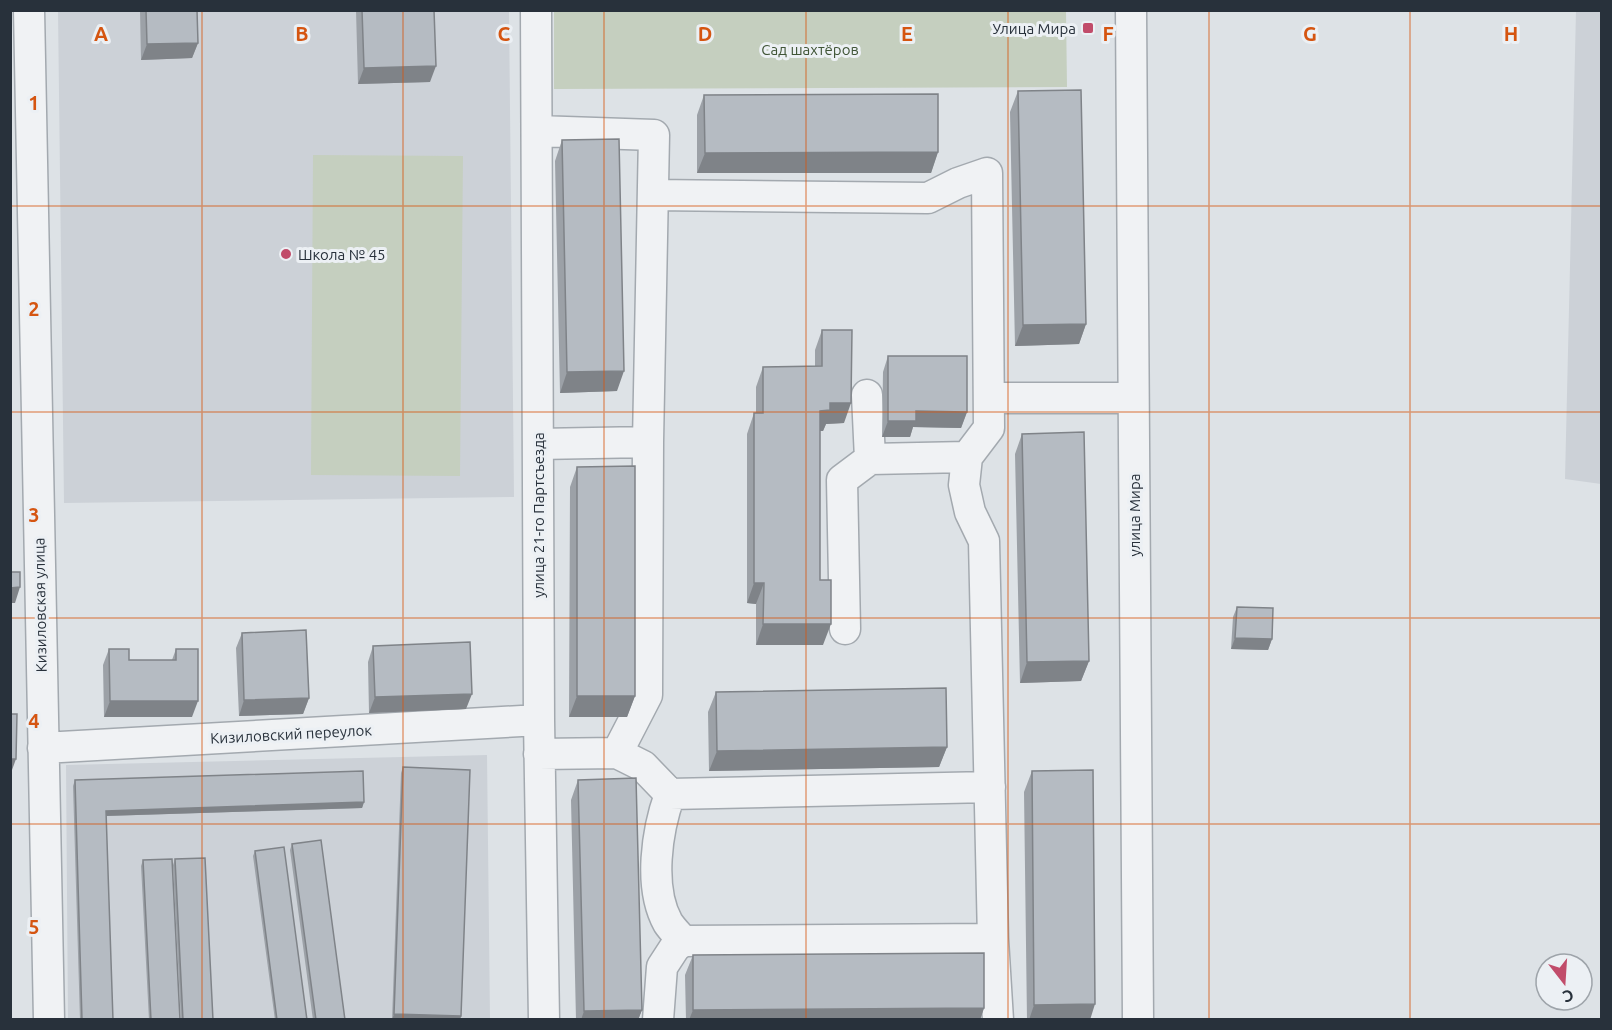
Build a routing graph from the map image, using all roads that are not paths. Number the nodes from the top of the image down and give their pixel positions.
1 (29, 10) edge
2 (536, 10) edge
3 (1131, 10) edge
4 (537, 131) junction
5 (653, 195) junction
6 (21, 246) edge
7 (867, 395) dead end
8 (989, 398) junction
9 (1133, 398) junction
10 (648, 442) junction
11 (538, 444) junction
12 (967, 456) junction
13 (870, 459) junction
14 (845, 629) dead end
15 (539, 720) junction
16 (43, 748) junction
17 (617, 753) junction
18 (539, 754) junction
19 (990, 787) junction
20 (670, 794) junction
21 (993, 939) junction
22 (683, 941) junction
23 (49, 1020) edge
24 (544, 1020) edge
25 (658, 1020) edge
26 (998, 1020) edge
27 (1138, 1020) edge

1 - 6 street, Кизиловская улица
2 - 4 street, улица 21-го Партсъезда
3 - 9 street, улица Мира
4 - 5 street
4 - 11 street, улица 21-го Партсъезда
5 - 8 street
5 - 10 street
6 - 16 street, Кизиловская улица
7 - 13 street
8 - 9 street
8 - 12 street
9 - 27 street, улица Мира
10 - 11 street
10 - 17 street
11 - 15 street, улица 21-го Партсъезда
12 - 13 street
12 - 19 street
13 - 14 street
15 - 16 street, Кизиловский переулок
15 - 18 street, улица 21-го Партсъезда
16 - 23 street, Кизиловская улица
17 - 18 street
17 - 20 street
18 - 24 street, улица 21-го Партсъезда
19 - 20 street
19 - 21 street
20 - 22 street
21 - 22 street
21 - 26 street
22 - 25 street

